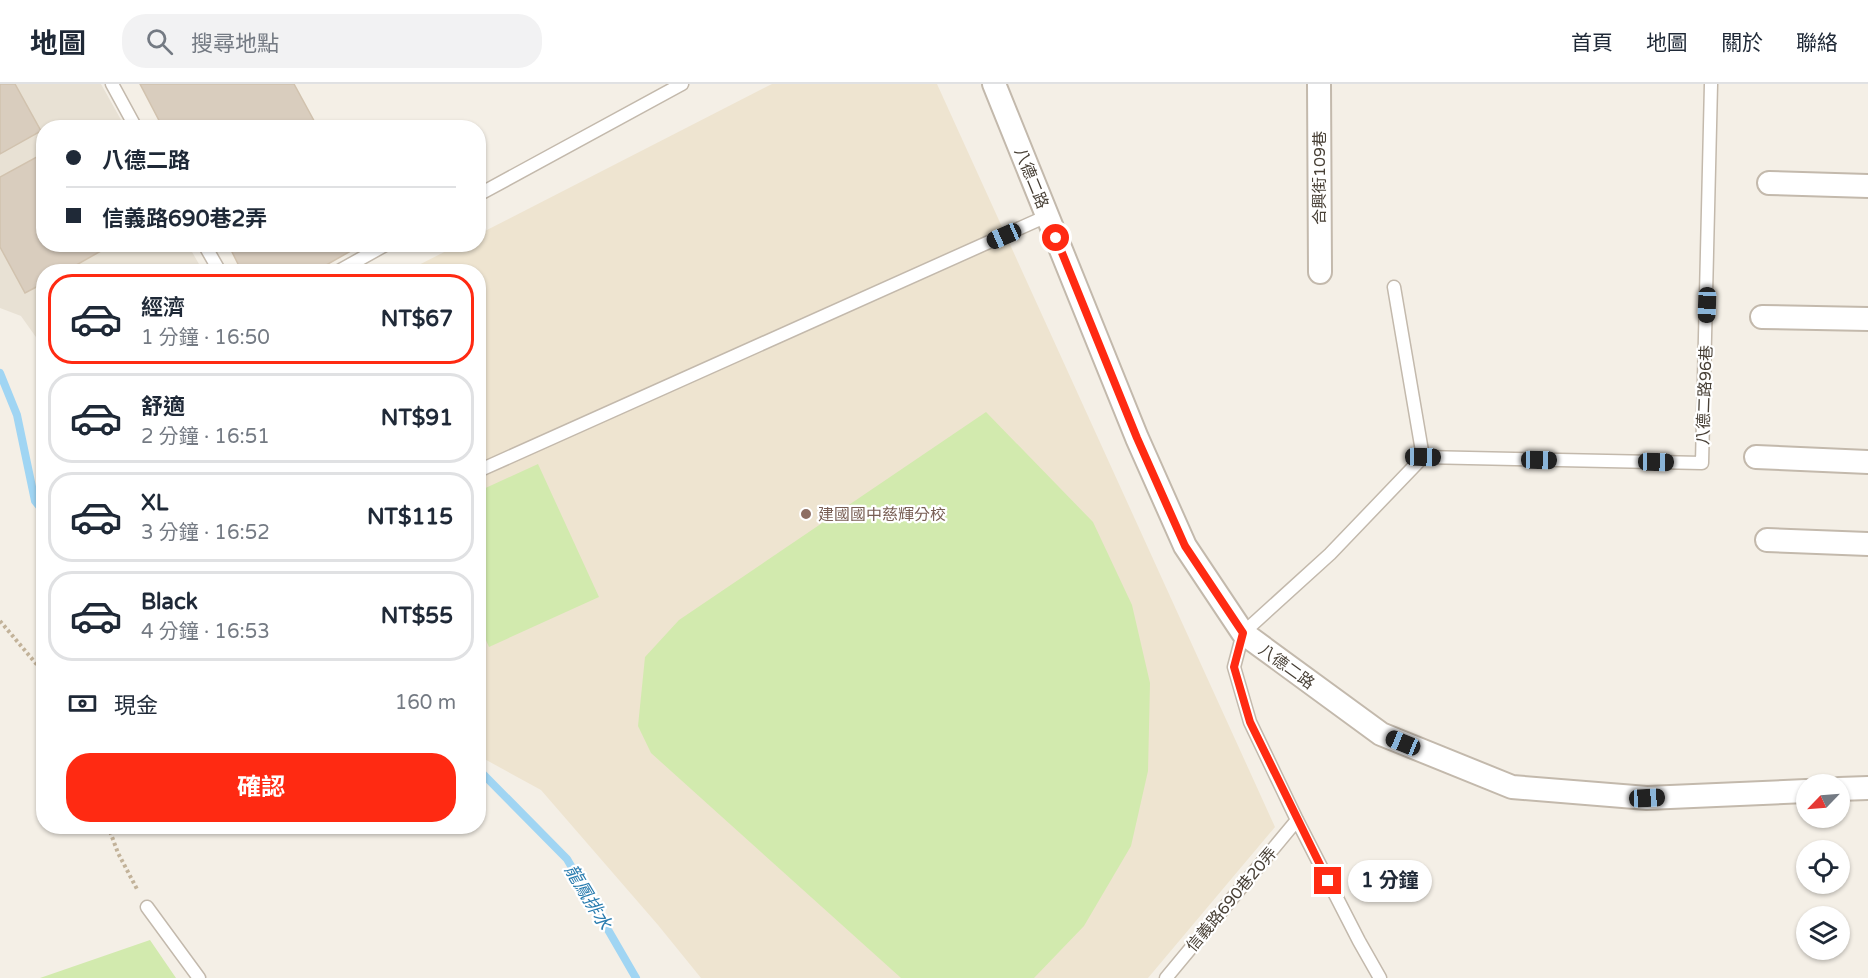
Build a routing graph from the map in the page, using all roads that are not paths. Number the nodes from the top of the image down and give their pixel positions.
1 (112, 84) edge
2 (682, 84) edge
3 (994, 84) edge
4 (1319, 84) edge
5 (1711, 84) edge
6 (132, 120) edge
7 (1769, 183) dead end
8 (1868, 186) edge
9 (486, 191) edge
10 (1047, 216) junction
11 (373, 252) edge
12 (352, 264) edge
13 (1320, 272) dead end
14 (1394, 287) dead end
15 (1762, 317) dead end
16 (1868, 319) edge
17 (1423, 457) junction
18 (1756, 457) dead end
19 (1868, 462) edge
20 (486, 467) edge
21 (1767, 540) dead end
22 (1868, 544) edge
23 (1243, 633) junction
24 (1868, 788) edge
25 (1850, 789) edge
26 (1796, 791) edge
27 (1297, 820) junction
28 (147, 907) road end
29 (199, 978) edge
30 (1166, 978) edge
31 (1380, 978) edge

1 - 6 lane
2 - 9 lane
3 - 10 street, 八德二路
4 - 13 street, 合興街109巷
5 - 17 lane, 八德二路96巷
7 - 8 street
10 - 20 lane
10 - 23 street, 八德二路
11 - 12 lane
14 - 17 lane
15 - 16 street
17 - 23 lane
18 - 19 street
21 - 22 street
23 - 26 street, 八德二路
23 - 27 lane
24 - 25 street
27 - 30 lane, 信義路690巷20弄
27 - 31 lane
28 - 29 lane

